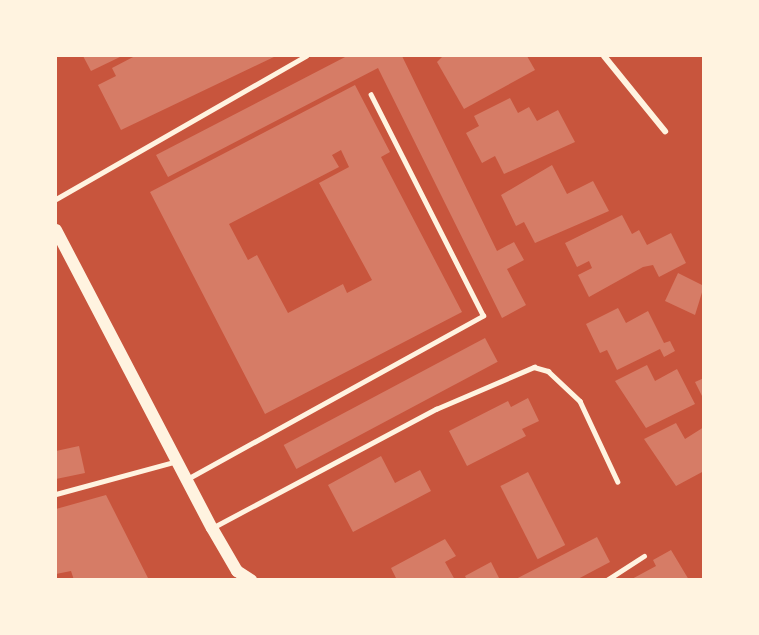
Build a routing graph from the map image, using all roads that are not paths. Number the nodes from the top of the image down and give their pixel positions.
1 (306, 56) edge
2 (604, 56) edge
3 (371, 95) dead end
4 (664, 131) dead end
5 (56, 199) edge
6 (56, 230) edge
7 (177, 461) junction
8 (186, 479) junction
9 (618, 482) dead end
10 (56, 494) edge
11 (212, 528) junction
12 (644, 556) dead end
13 (236, 575) edge
14 (251, 579) edge
15 (607, 579) edge

1 - 5 lane
2 - 4 street
3 - 8 lane
6 - 7 main road
7 - 8 main road
7 - 10 lane
8 - 11 main road
9 - 11 lane
11 - 13 main road
12 - 15 lane
13 - 14 main road

